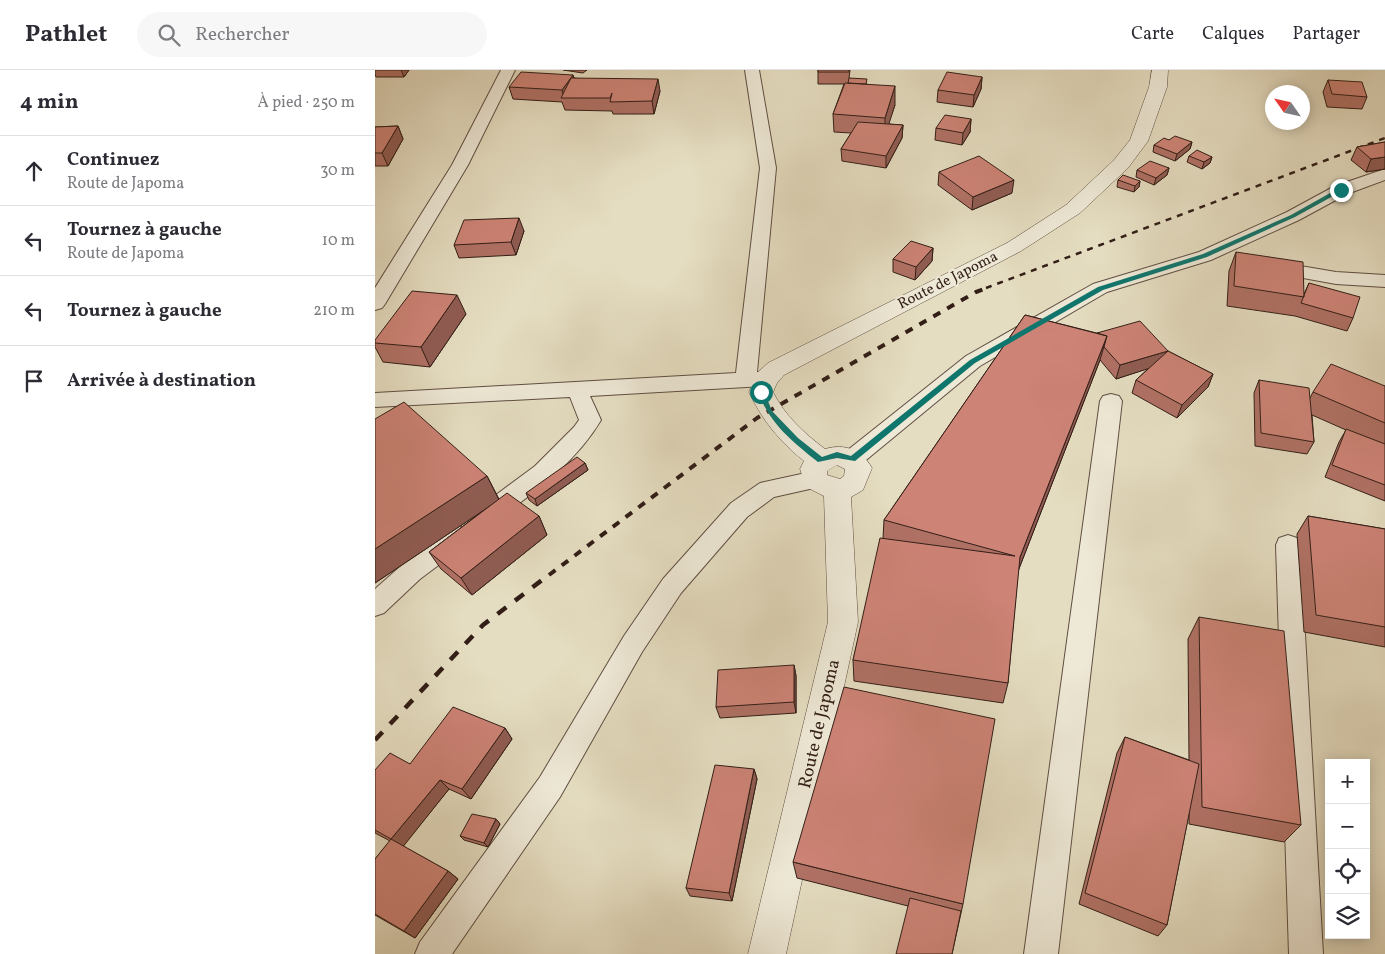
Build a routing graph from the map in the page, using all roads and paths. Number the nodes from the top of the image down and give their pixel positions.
1 (508, 70) edge
2 (752, 70) edge
3 (1160, 70) edge
4 (1385, 174) edge
5 (1205, 256) junction
6 (1233, 260) dead end
7 (1252, 264) edge
8 (1385, 280) edge
9 (375, 304) edge
10 (756, 379) junction
11 (577, 389) junction
12 (375, 400) edge
13 (1111, 401) dead end
14 (852, 459) joint
15 (824, 477) junction
16 (1287, 545) dead end
17 (375, 605) edge
18 (432, 954) edge
19 (767, 954) edge
20 (1041, 954) edge
21 (1306, 954) edge

1 - 9 street
2 - 10 street
3 - 10 street, Route de Japoma
4 - 5 street
5 - 6 street
5 - 14 street
7 - 8 street
10 - 11 street
10 - 15 street
11 - 12 street
11 - 17 street
13 - 20 street
14 - 15 street
15 - 18 street
15 - 19 street, Route de Japoma
16 - 21 street

